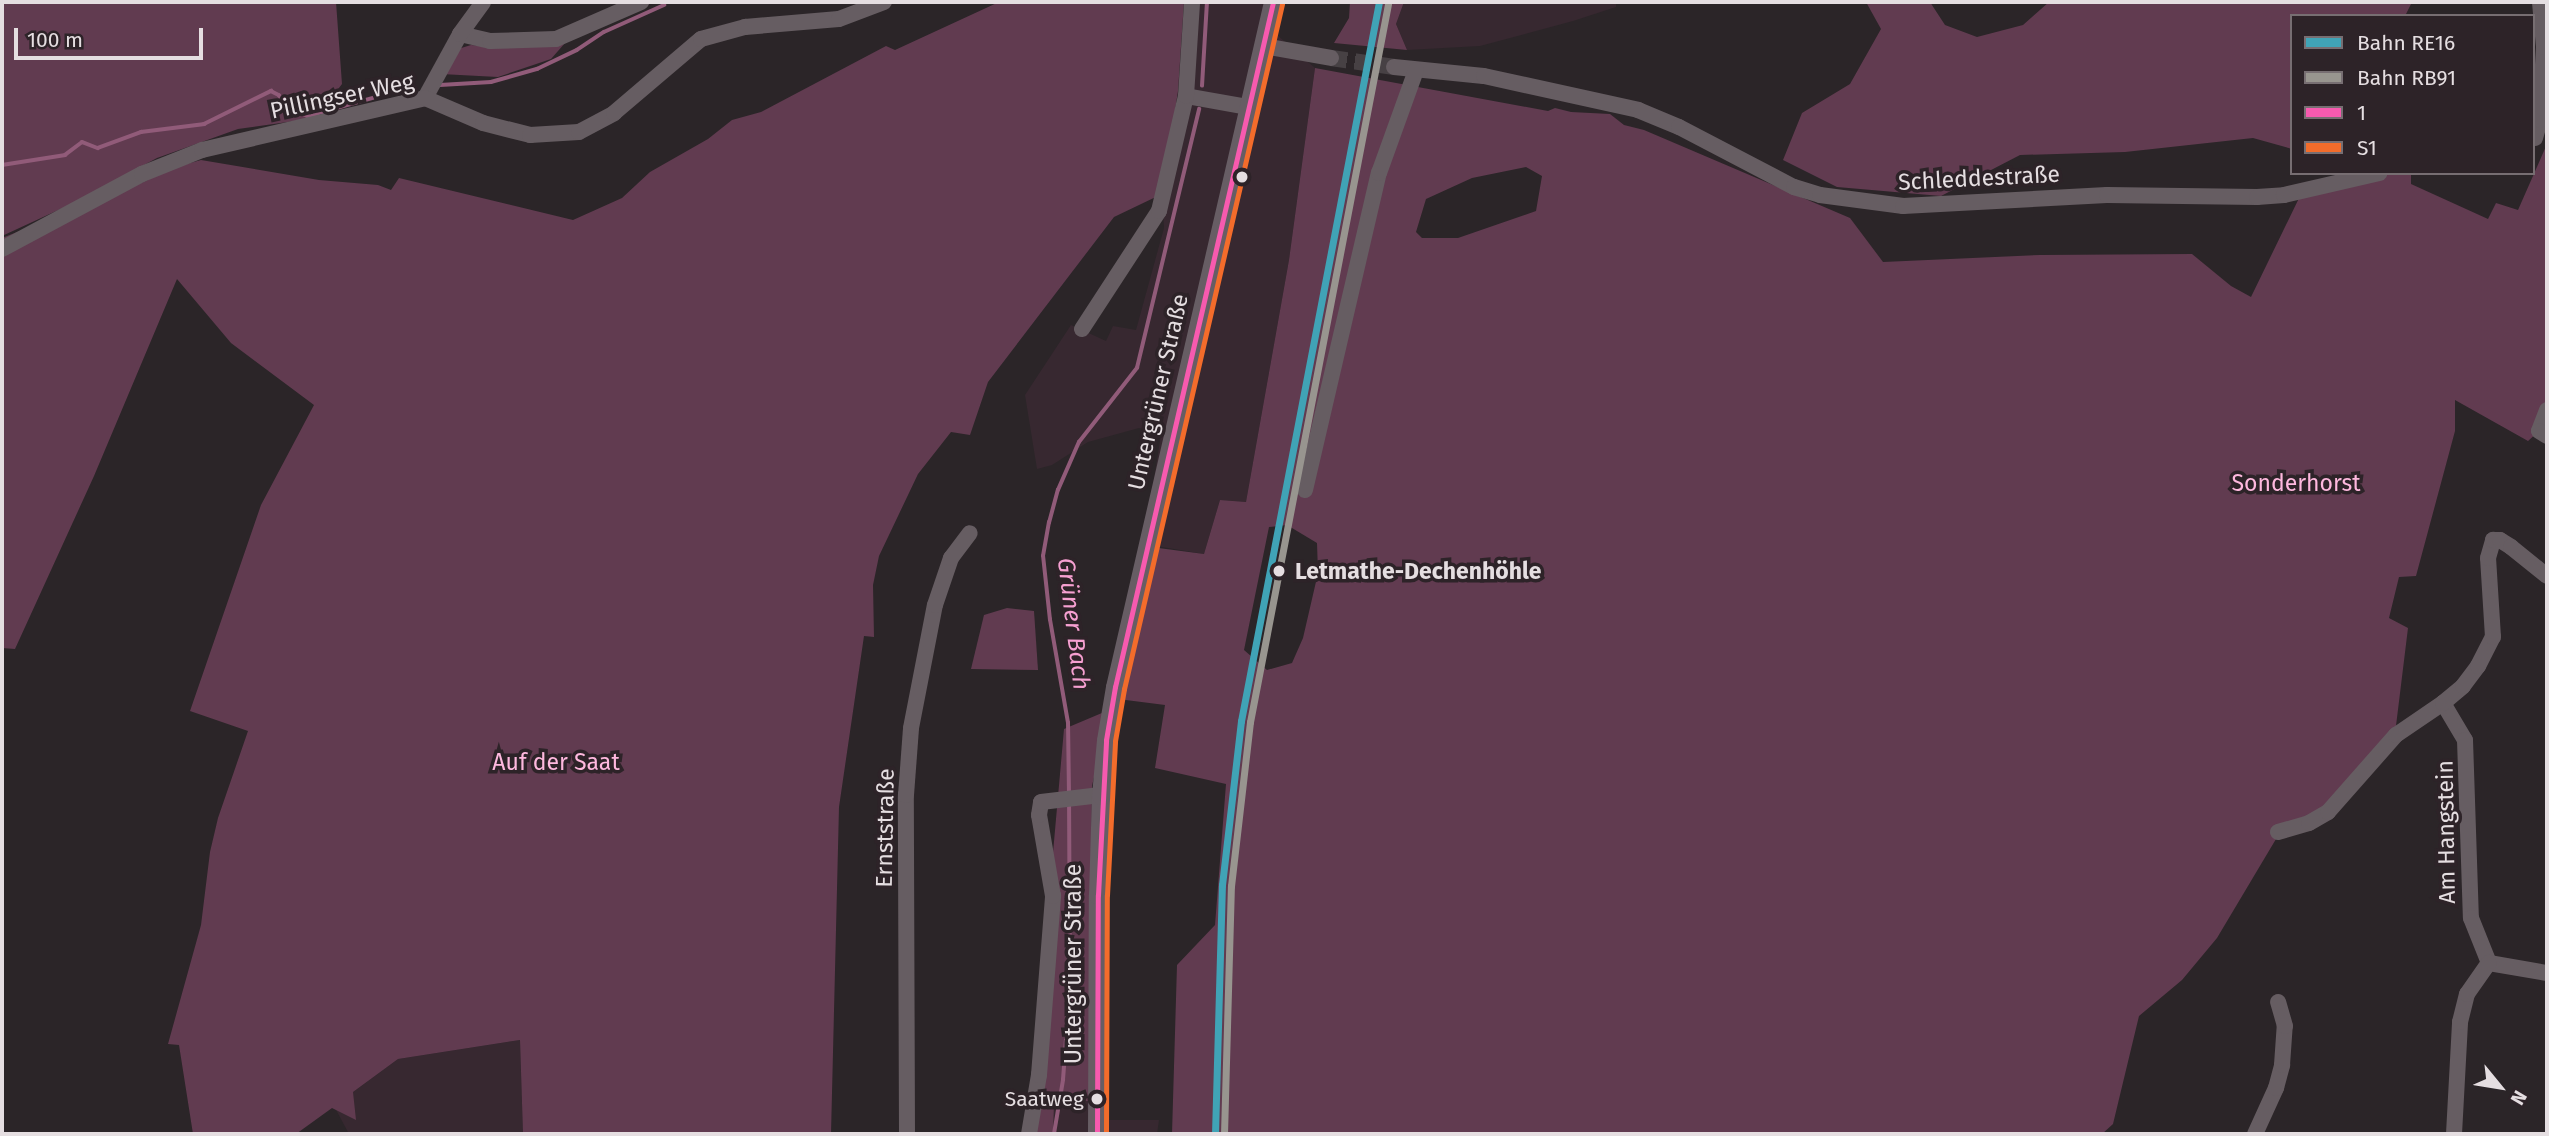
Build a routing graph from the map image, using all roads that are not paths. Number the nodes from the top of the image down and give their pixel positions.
1 (484, 2) edge
2 (642, 2) edge
3 (884, 2) edge
4 (1192, 2) edge
5 (1273, 2) edge
6 (2540, 2) edge
7 (460, 34) junction
8 (1263, 46) junction
9 (1331, 58) tunnel mouth
10 (1394, 67) tunnel mouth
11 (1416, 70) junction
12 (1186, 96) junction
13 (425, 98) junction
14 (1247, 107) junction
15 (2538, 139) edge
16 (2370, 175) edge
17 (2, 249) edge
18 (1082, 329) dead end
19 (2547, 410) edge
20 (2547, 436) edge
21 (1305, 490) dead end
22 (970, 533) dead end
23 (2547, 576) edge
24 (2443, 703) junction
25 (1101, 794) junction
26 (2278, 832) dead end
27 (2489, 963) junction
28 (2547, 973) edge
29 (2278, 1002) dead end
30 (907, 1134) edge
31 (1029, 1134) edge
32 (1097, 1134) edge
33 (2255, 1134) edge
34 (2454, 1134) edge

1 - 7 street
2 - 7 street
3 - 13 street, Pillingser Weg
4 - 12 street
5 - 8 main road, Untergrüner Straße
6 - 15 street
7 - 13 street
8 - 9 street
8 - 14 main road, Untergrüner Straße
10 - 11 street, Schleddestraße
11 - 16 street, Schleddestraße
11 - 21 street
12 - 14 street
12 - 18 street
13 - 17 street, Pillingser Weg
14 - 25 main road, Untergrüner Straße
19 - 20 street
22 - 30 street, Ernststraße
23 - 24 street
24 - 26 street
24 - 27 street, Am Hangstein
25 - 31 street, Untergrüner Straße
25 - 32 main road, Untergrüner Straße
27 - 28 street
27 - 34 street
29 - 33 street

